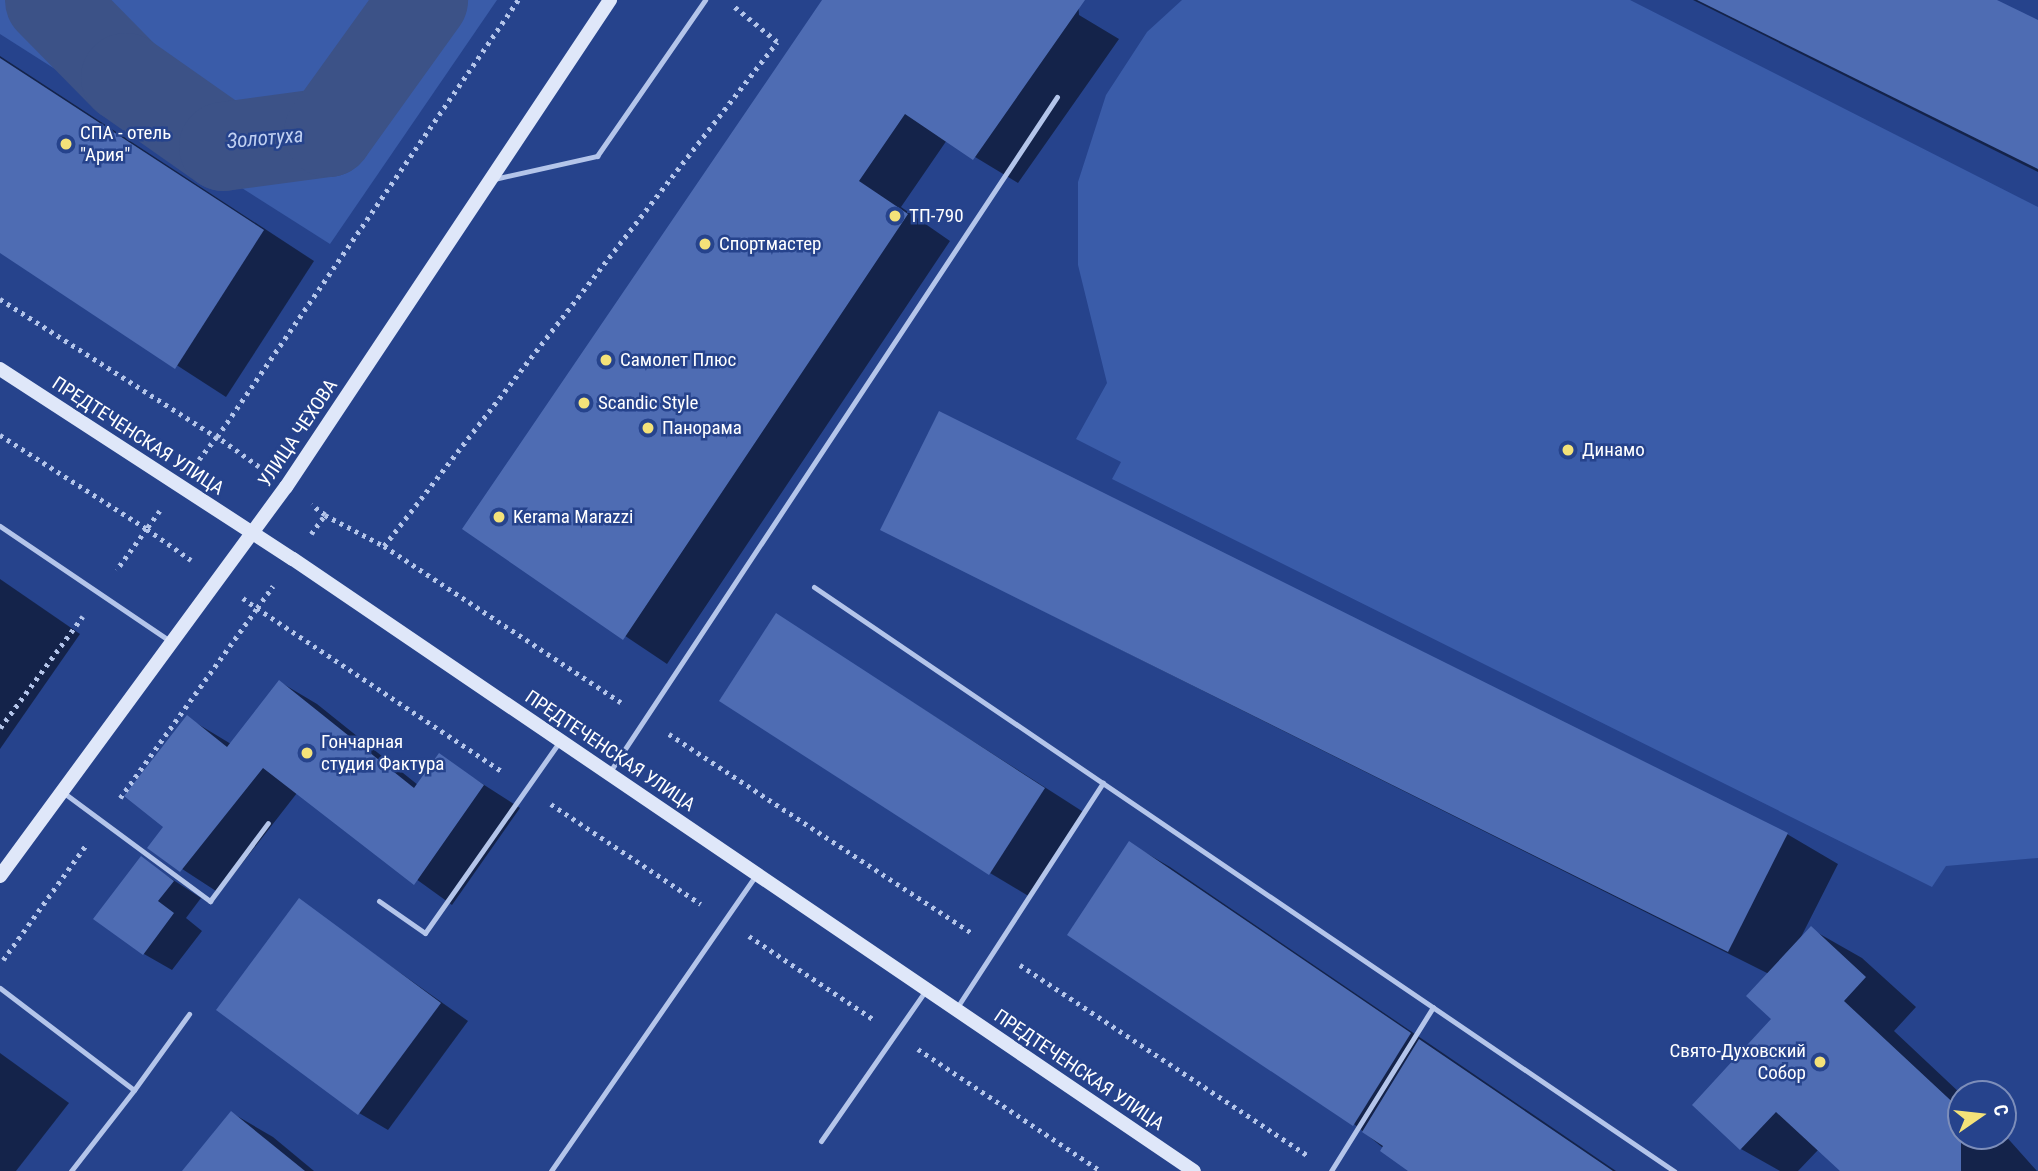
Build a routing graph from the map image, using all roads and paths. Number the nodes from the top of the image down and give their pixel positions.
1 (518, 0) edge
2 (610, 0) edge
3 (705, 0) edge
4 (726, 0) edge
5 (1057, 97) dead end
6 (491, 179) junction
7 (0, 299) edge
8 (0, 369) edge
9 (217, 437) junction
10 (178, 486) junction
11 (325, 515) dead end
12 (0, 526) edge
13 (147, 528) dead end
14 (250, 532) junction
15 (384, 546) junction
16 (814, 587) dead end
17 (170, 641) junction
18 (646, 718) junction
19 (560, 741) junction
20 (609, 774) junction
21 (1103, 783) junction
22 (527, 788) junction
23 (62, 791) junction
24 (103, 822) junction
25 (268, 823) dead end
26 (757, 874) junction
27 (0, 876) edge
28 (379, 901) dead end
29 (725, 920) junction
30 (995, 949) junction
31 (0, 965) edge
32 (0, 988) edge
33 (926, 990) junction
34 (1433, 1007) junction
35 (956, 1009) junction
36 (188, 1014) dead end
37 (895, 1034) junction
38 (134, 1090) junction
39 (821, 1141) dead end
40 (71, 1171) edge
41 (551, 1171) edge
42 (1101, 1171) edge
43 (1194, 1171) edge
44 (1331, 1171) edge
45 (1674, 1171) edge

1 - 9 path
2 - 6 street, УЛИЦА ЧЕХОВА
3 - 6 lane
4 - 15 path
5 - 18 lane
6 - 14 street, УЛИЦА ЧЕХОВА
7 - 9 path
8 - 10 street, ПРЕДТЕЧЕНСКАЯ УЛИЦА
9 - 10 path
10 - 13 path
10 - 14 street, ПРЕДТЕЧЕНСКАЯ УЛИЦА
11 - 15 path
12 - 17 lane
14 - 17 street, УЛИЦА ЧЕХОВА
14 - 19 street, ПРЕДТЕЧЕНСКАЯ УЛИЦА
15 - 18 path
16 - 21 lane
17 - 23 street, УЛИЦА ЧЕХОВА
18 - 20 lane
18 - 30 path
19 - 20 street, ПРЕДТЕЧЕНСКАЯ УЛИЦА
19 - 22 lane
20 - 26 street, ПРЕДТЕЧЕНСКАЯ УЛИЦА
21 - 30 lane
21 - 34 lane
22 - 24 path
22 - 28 lane
22 - 29 path
23 - 24 lane
23 - 27 street, УЛИЦА ЧЕХОВА
24 - 25 lane
24 - 31 path
26 - 29 lane
26 - 33 street, ПРЕДТЕЧЕНСКАЯ УЛИЦА
29 - 37 path
29 - 41 lane
30 - 35 lane
30 - 44 path
32 - 38 lane
33 - 35 street, ПРЕДТЕЧЕНСКАЯ УЛИЦА
33 - 37 lane
34 - 44 lane
34 - 45 lane
35 - 43 street, ПРЕДТЕЧЕНСКАЯ УЛИЦА
36 - 38 lane
37 - 39 lane
37 - 42 path
38 - 40 lane

